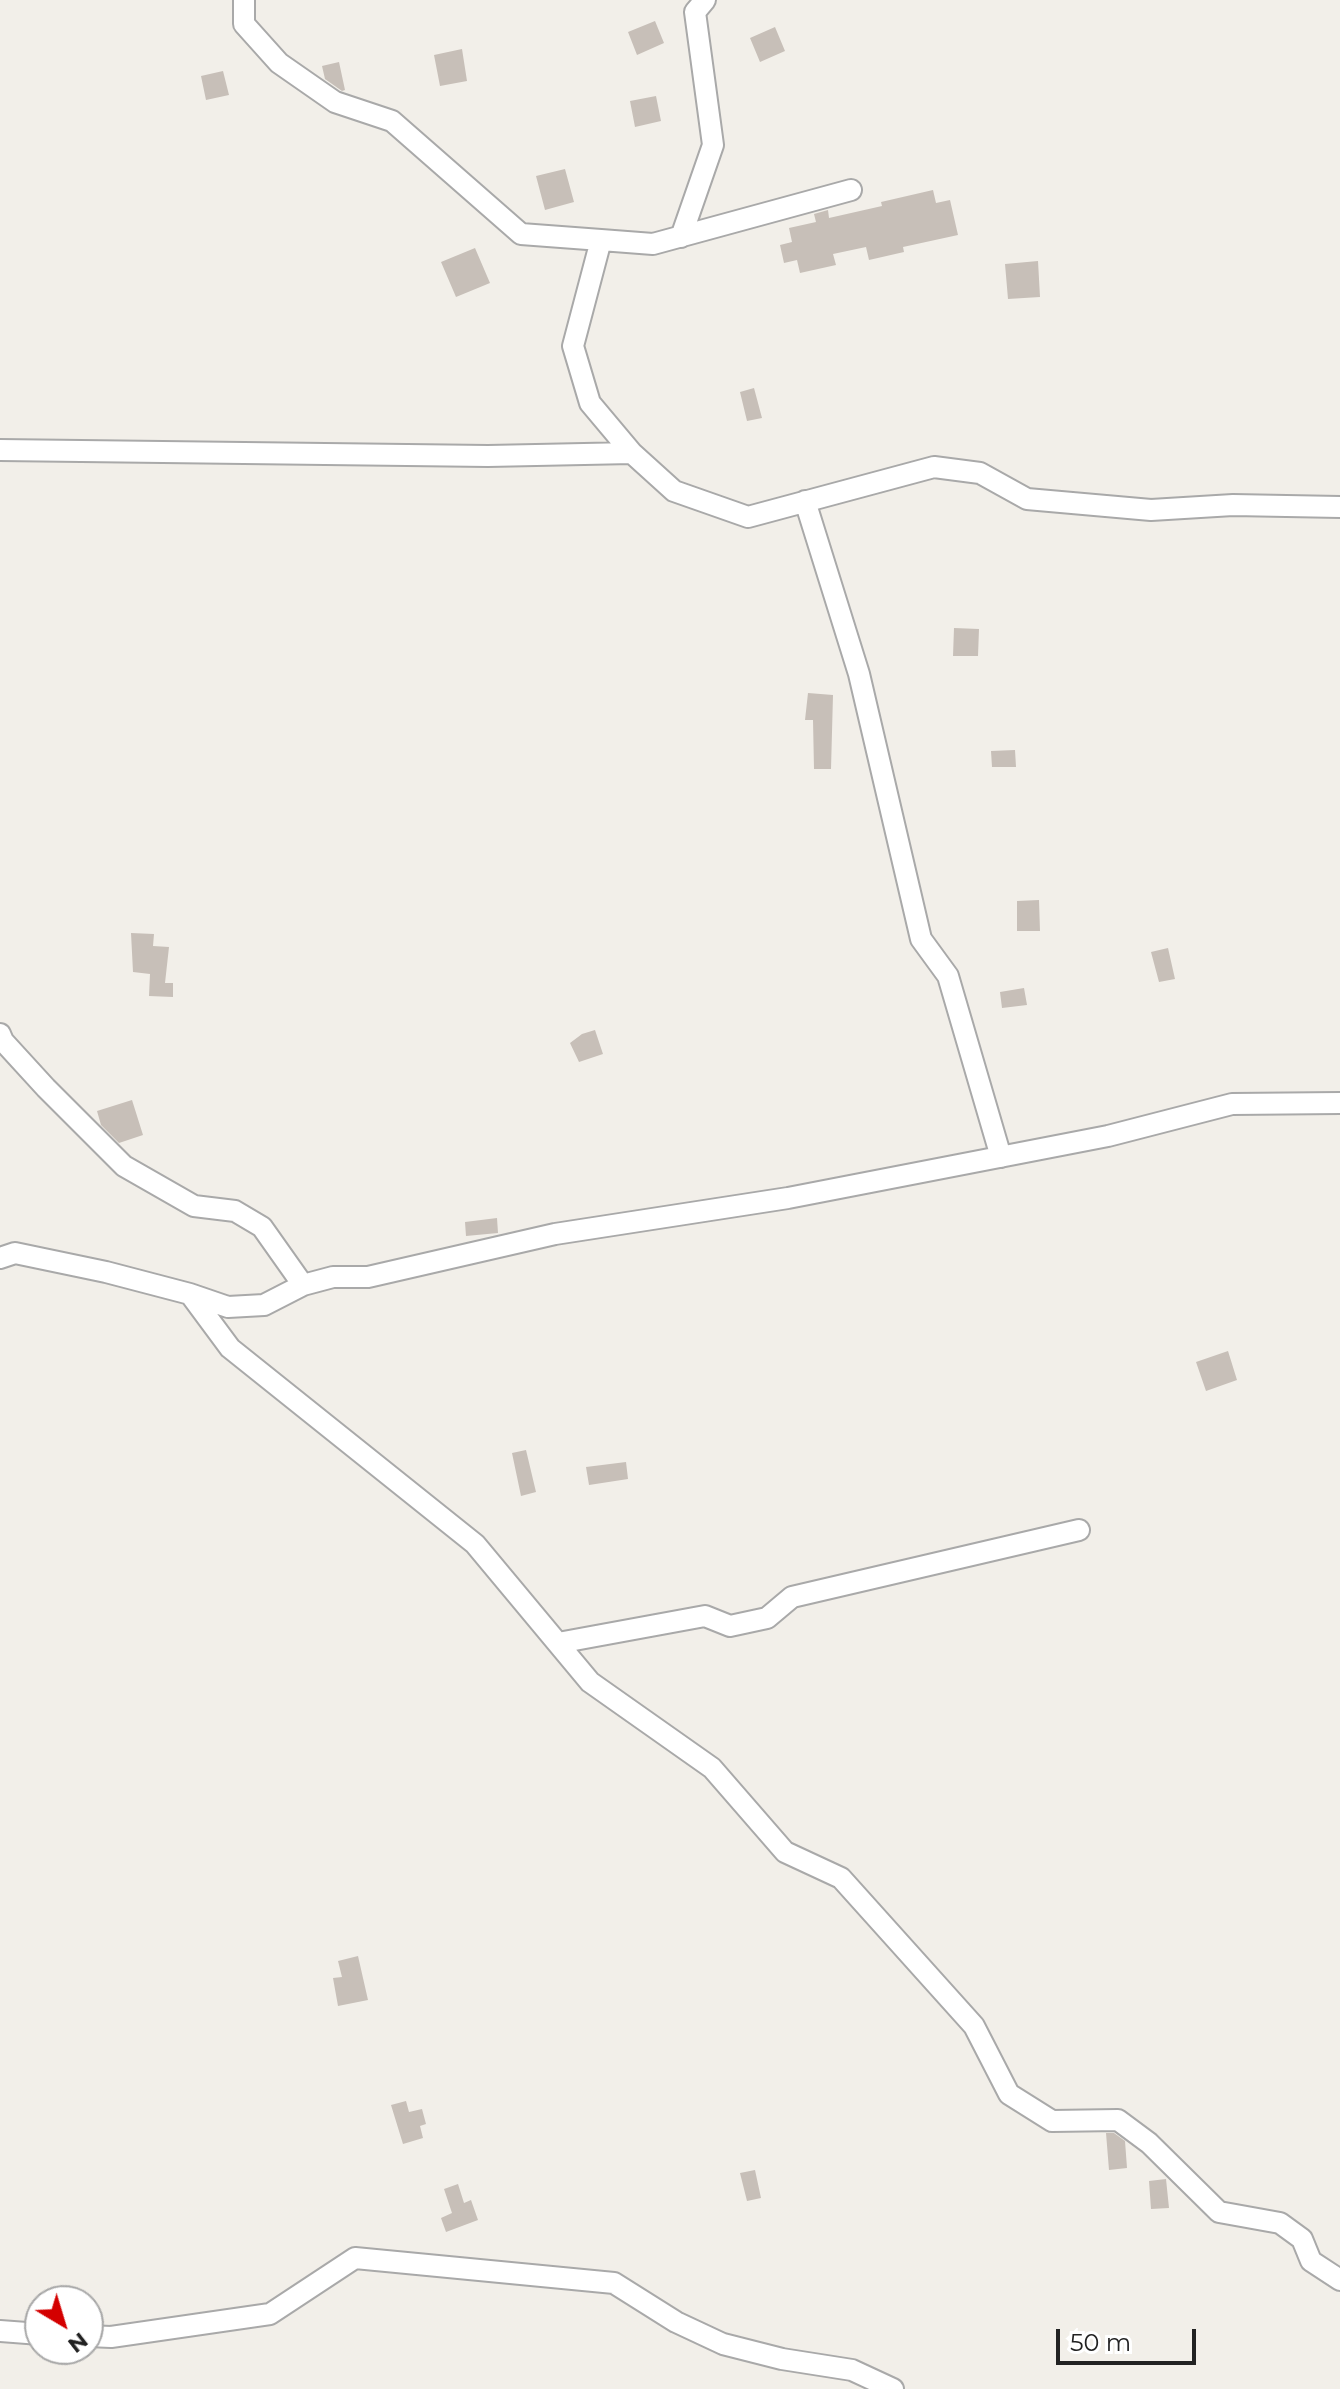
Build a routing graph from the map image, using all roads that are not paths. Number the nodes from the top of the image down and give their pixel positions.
1 (244, 0) edge
2 (705, 0) edge
3 (851, 190) dead end
4 (681, 237) junction
5 (601, 240) junction
6 (0, 450) edge
7 (632, 453) junction
8 (805, 501) junction
9 (1340, 507) edge
10 (0, 1034) edge
11 (1340, 1103) edge
12 (1001, 1157) junction
13 (0, 1258) edge
14 (303, 1285) junction
15 (190, 1294) junction
16 (1079, 1530) dead end
17 (558, 1643) junction
18 (1340, 2280) edge
19 (0, 2331) edge
20 (24, 2333) edge
21 (104, 2337) edge
22 (893, 2389) edge

1 - 5 street
2 - 4 street
3 - 4 street
4 - 5 street
5 - 7 street
6 - 7 street
7 - 8 street
8 - 9 street
8 - 12 street
10 - 14 street
11 - 12 street
12 - 14 street
13 - 15 street
14 - 15 street
15 - 17 street
16 - 17 street
17 - 18 street
19 - 20 street
21 - 22 street

